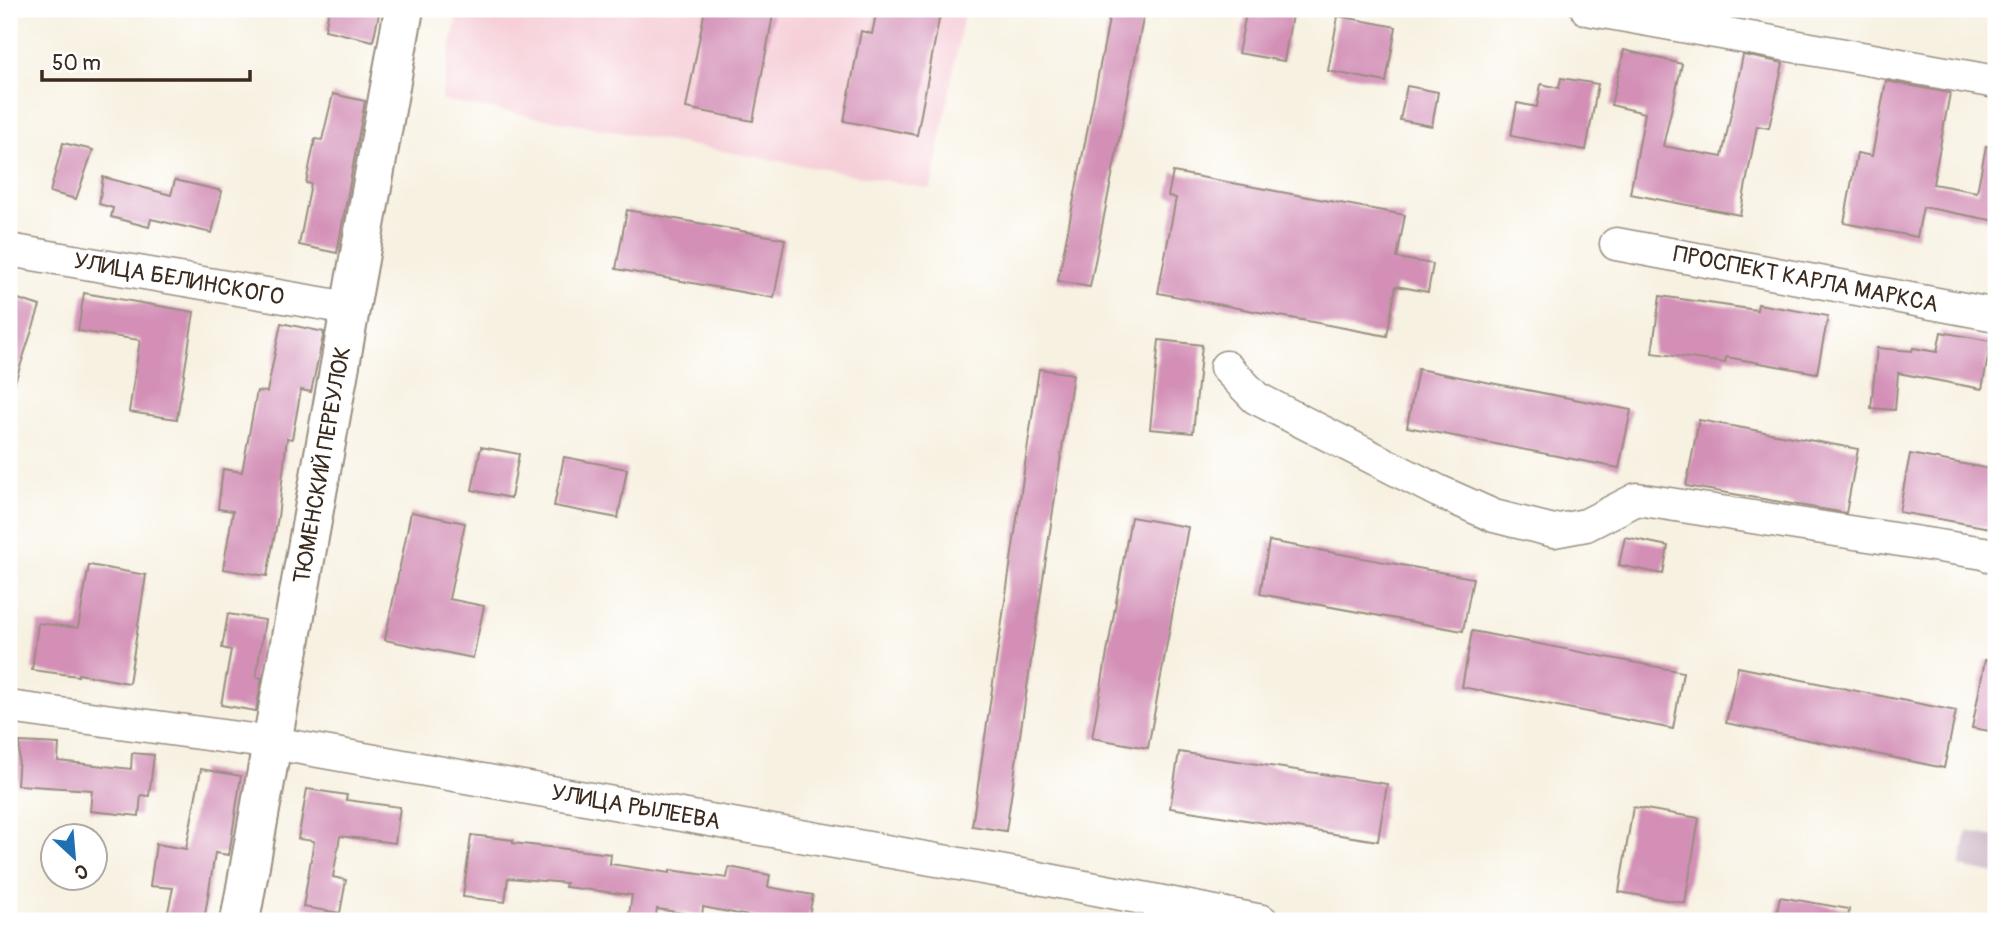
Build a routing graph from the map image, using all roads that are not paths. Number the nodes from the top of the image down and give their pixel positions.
1 (404, 9) edge
2 (1587, 9) edge
3 (1996, 82) edge
4 (1616, 244) dead end
5 (9, 250) edge
6 (349, 308) junction
7 (1996, 315) edge
8 (1226, 367) dead end
9 (1996, 558) edge
10 (9, 707) edge
11 (273, 743) junction
12 (240, 921) edge
13 (1257, 921) edge

1 - 6 street, ТЮМЕНСКИЙ ПЕРЕУЛОК
2 - 3 street
4 - 7 street, ПРОСПЕКТ КАРЛА МАРКСА
5 - 6 street, УЛИЦА БЕЛИНСКОГО
6 - 11 street, ТЮМЕНСКИЙ ПЕРЕУЛОК
8 - 9 street
10 - 11 street, УЛИЦА РЫЛЕЕВА
11 - 12 street, ТЮМЕНСКИЙ ПЕРЕУЛОК
11 - 13 street, УЛИЦА РЫЛЕЕВА

